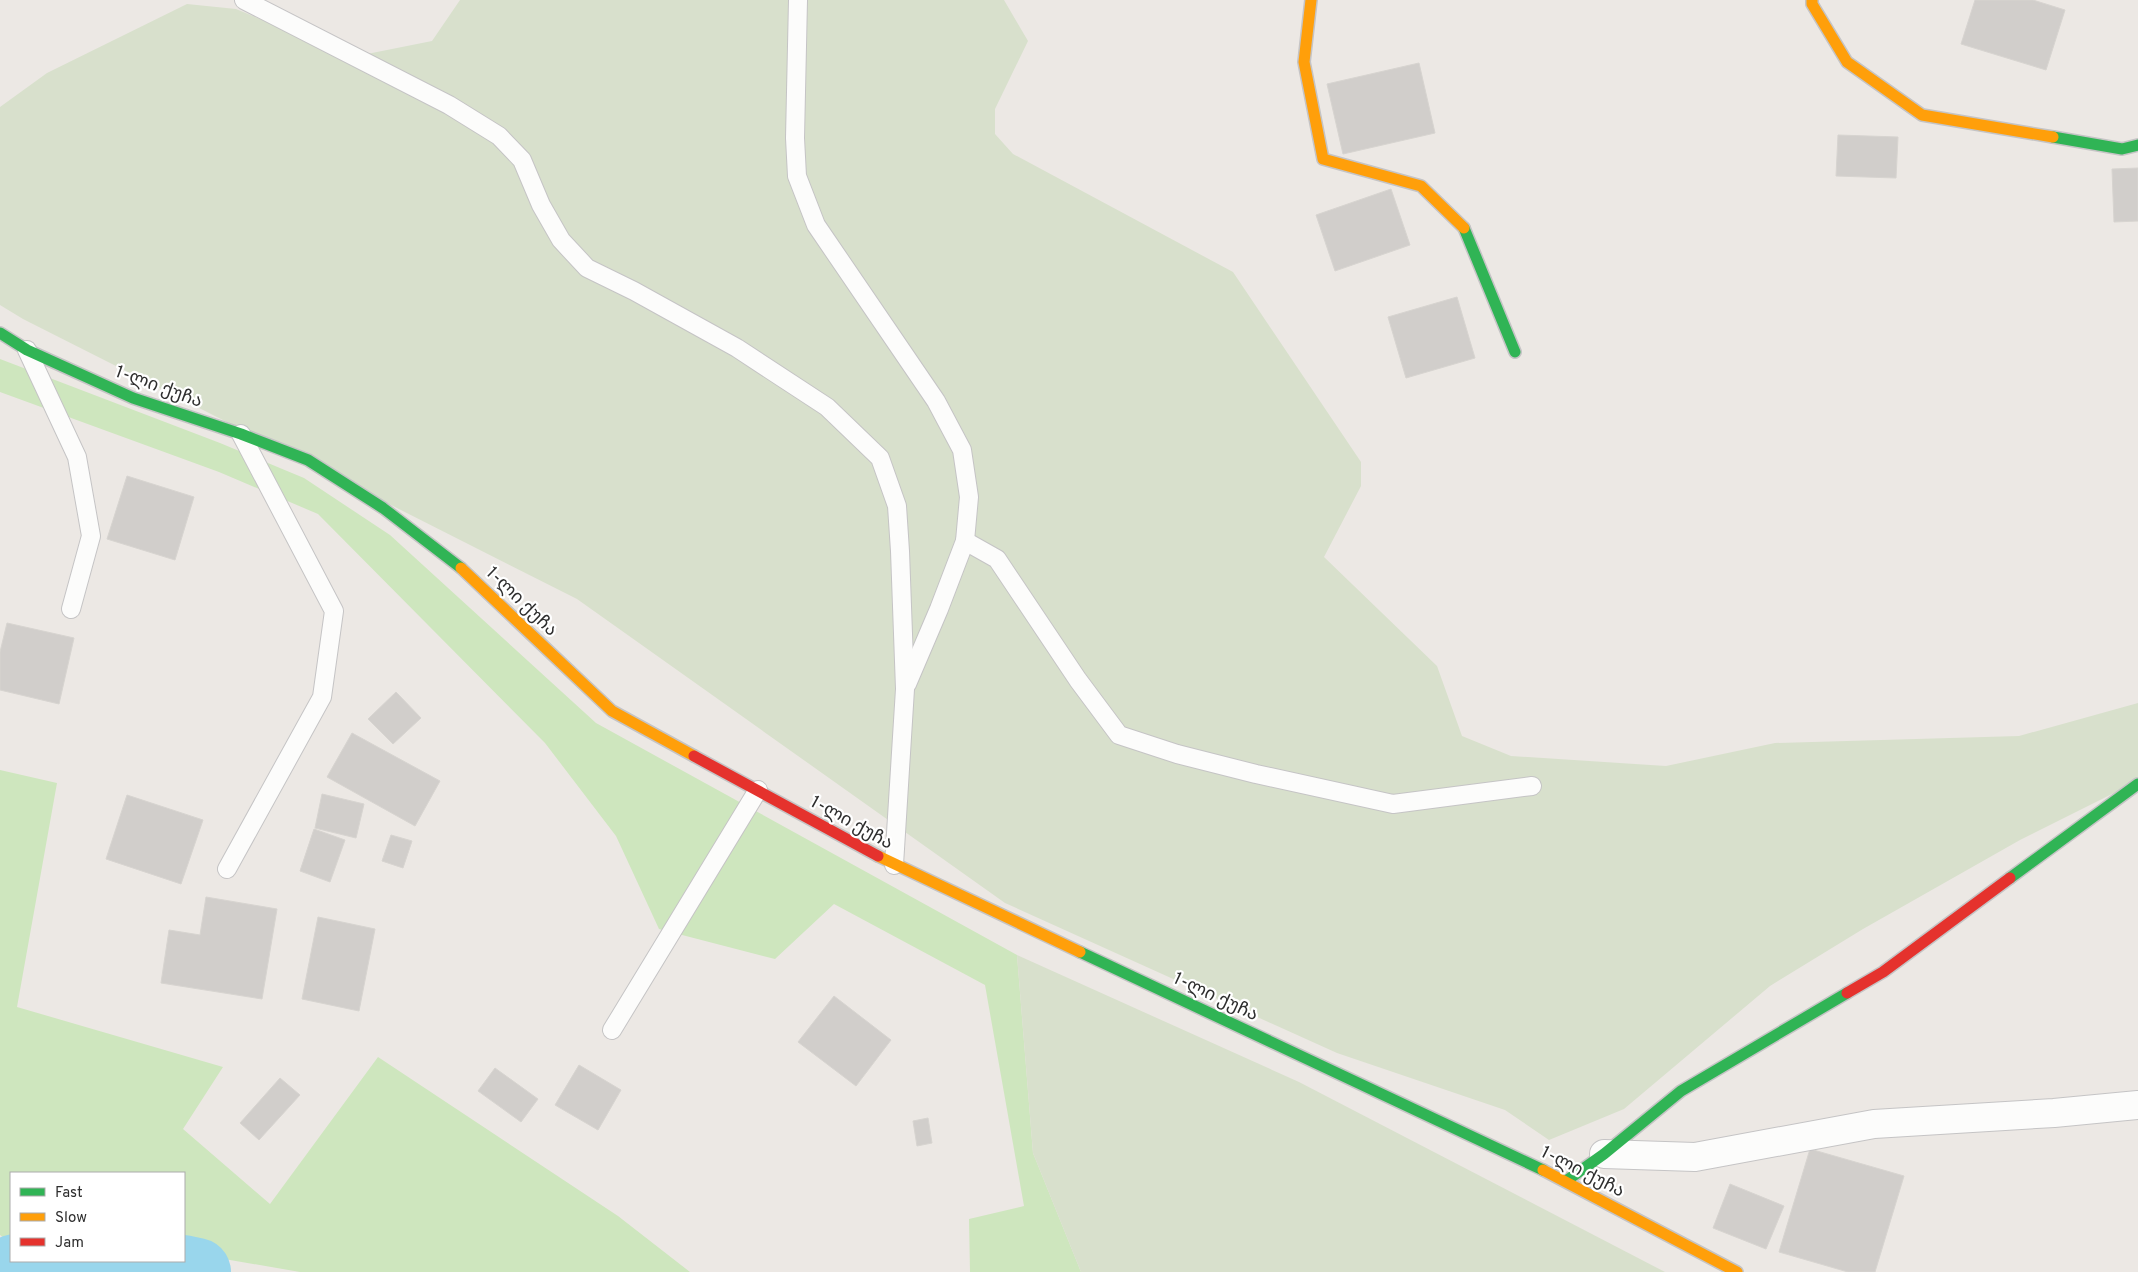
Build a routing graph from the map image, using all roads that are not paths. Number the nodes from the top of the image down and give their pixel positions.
1 (244, 0) edge
2 (798, 0) edge
3 (1312, 0) edge
4 (1812, 0) edge
5 (2138, 146) edge
6 (0, 333) edge
7 (27, 350) junction
8 (1515, 352) dead end
9 (241, 434) junction
10 (965, 541) junction
11 (70, 609) dead end
12 (905, 689) junction
13 (2138, 784) edge
14 (1532, 786) dead end
15 (758, 790) junction
16 (894, 865) junction
17 (227, 869) dead end
18 (612, 1030) dead end
19 (2138, 1104) edge
20 (1604, 1154) junction
21 (1566, 1181) junction
22 (1737, 1272) edge

1 - 12 lane
2 - 10 lane
3 - 8 street
4 - 5 street
6 - 7 street, 1-ლი ქუჩა
7 - 9 street, 1-ლი ქუჩა
7 - 11 lane
9 - 15 street, 1-ლი ქუჩა
9 - 17 lane
10 - 12 lane
10 - 14 lane
12 - 16 lane
13 - 20 street
15 - 16 street, 1-ლი ქუჩა
15 - 18 lane
16 - 21 street, 1-ლი ქუჩა
19 - 20 street
20 - 21 street
21 - 22 street, 1-ლი ქუჩა

